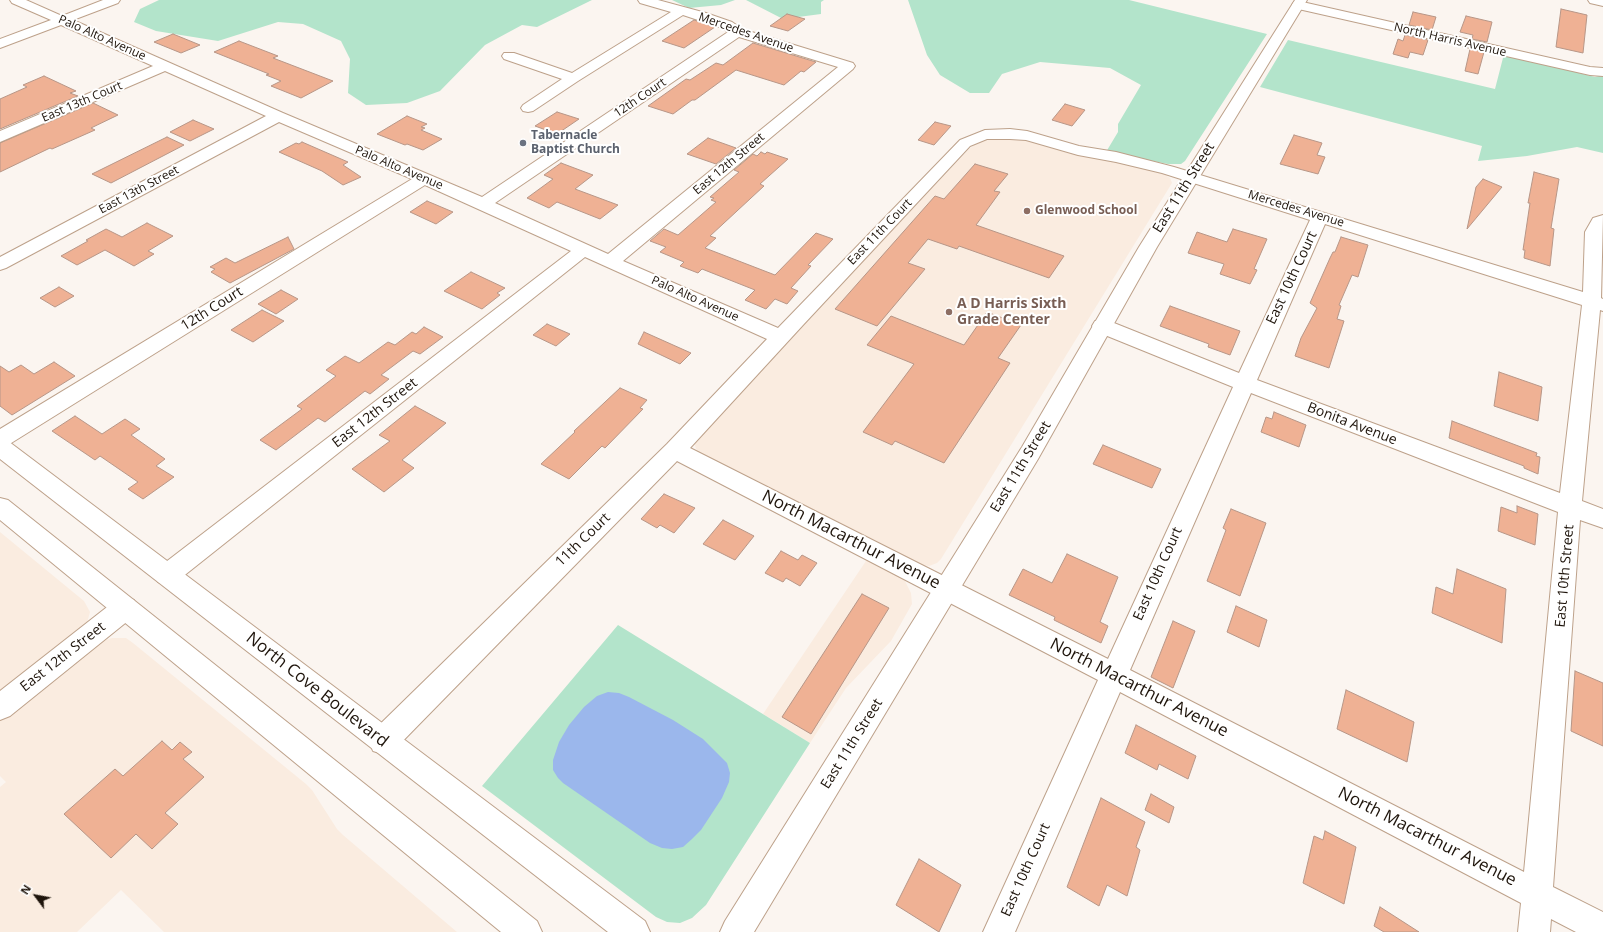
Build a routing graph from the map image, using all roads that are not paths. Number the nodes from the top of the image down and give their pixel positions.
1 (16, 0) edge
2 (114, 0) edge
3 (644, 0) edge
4 (1594, 0) edge
5 (1299, 2) edge
6 (1603, 2) edge
7 (681, 11) junction
8 (62, 20) junction
9 (737, 32) junction
10 (0, 44) edge
11 (509, 56) dead end
12 (164, 66) junction
13 (848, 66) joint
14 (1603, 72) edge
15 (573, 78) junction
16 (528, 108) dead end
17 (278, 116) junction
18 (985, 135) joint
19 (0, 137) edge
20 (1191, 176) junction
21 (424, 179) junction
22 (483, 204) junction
23 (1320, 216) junction
24 (1601, 221) edge
25 (583, 250) junction
26 (610, 262) junction
27 (0, 264) edge
28 (1598, 303) edge
29 (1102, 326) junction
30 (781, 337) junction
31 (1244, 383) junction
32 (0, 439) edge
33 (0, 447) edge
34 (675, 450) junction
35 (1570, 506) junction
36 (0, 507) edge
37 (1603, 519) edge
38 (167, 575) junction
39 (947, 589) junction
40 (125, 608) junction
41 (1113, 675) junction
42 (0, 706) edge
43 (383, 741) junction
44 (1538, 895) junction
45 (1603, 928) edge
46 (526, 932) edge
47 (634, 932) edge
48 (736, 932) edge
49 (999, 932) edge
50 (1534, 932) edge

1 - 8 street, Palo Alto Avenue
2 - 8 street
3 - 7 street, Mercedes Avenue
4 - 6 street
5 - 14 street, North Harris Avenue
5 - 20 street, East 11th Street
7 - 9 street, Mercedes Avenue
7 - 15 street
8 - 10 street
8 - 12 street, Palo Alto Avenue
9 - 13 street, Mercedes Avenue
9 - 22 street, 12th Court
11 - 15 street
12 - 17 street, Palo Alto Avenue
12 - 19 street, East 13th Court
13 - 26 street, East 12th Street
15 - 16 street
17 - 21 street, Palo Alto Avenue
17 - 27 street, East 13th Street
18 - 20 street, Mercedes Avenue
18 - 30 street, East 11th Court
20 - 23 street, Mercedes Avenue
20 - 29 street, East 11th Street
21 - 22 street, Palo Alto Avenue
21 - 32 street, 12th Court
22 - 25 street, Palo Alto Avenue
23 - 28 street, Mercedes Avenue
23 - 31 street, East 10th Court
24 - 28 street, East 10th Street
25 - 26 street, Palo Alto Avenue
25 - 38 street, East 12th Street
26 - 30 street, Palo Alto Avenue
28 - 35 street, East 10th Street
29 - 31 street, Bonita Avenue
29 - 39 street, East 11th Street
30 - 34 street, 11th Court
31 - 35 street, Bonita Avenue
31 - 41 street, East 10th Court
33 - 38 street, North Cove Boulevard
34 - 39 street, North Macarthur Avenue
34 - 43 street, 11th Court
35 - 37 street, Bonita Avenue
35 - 44 street, East 10th Street
36 - 40 street
38 - 43 street, North Cove Boulevard
39 - 41 street, North Macarthur Avenue
39 - 48 street, East 11th Street
40 - 42 street, East 12th Street
40 - 46 street
41 - 44 street, North Macarthur Avenue
41 - 49 street, East 10th Court
43 - 47 street, North Cove Boulevard
44 - 45 street, North Macarthur Avenue
44 - 50 street, East 10th Street

